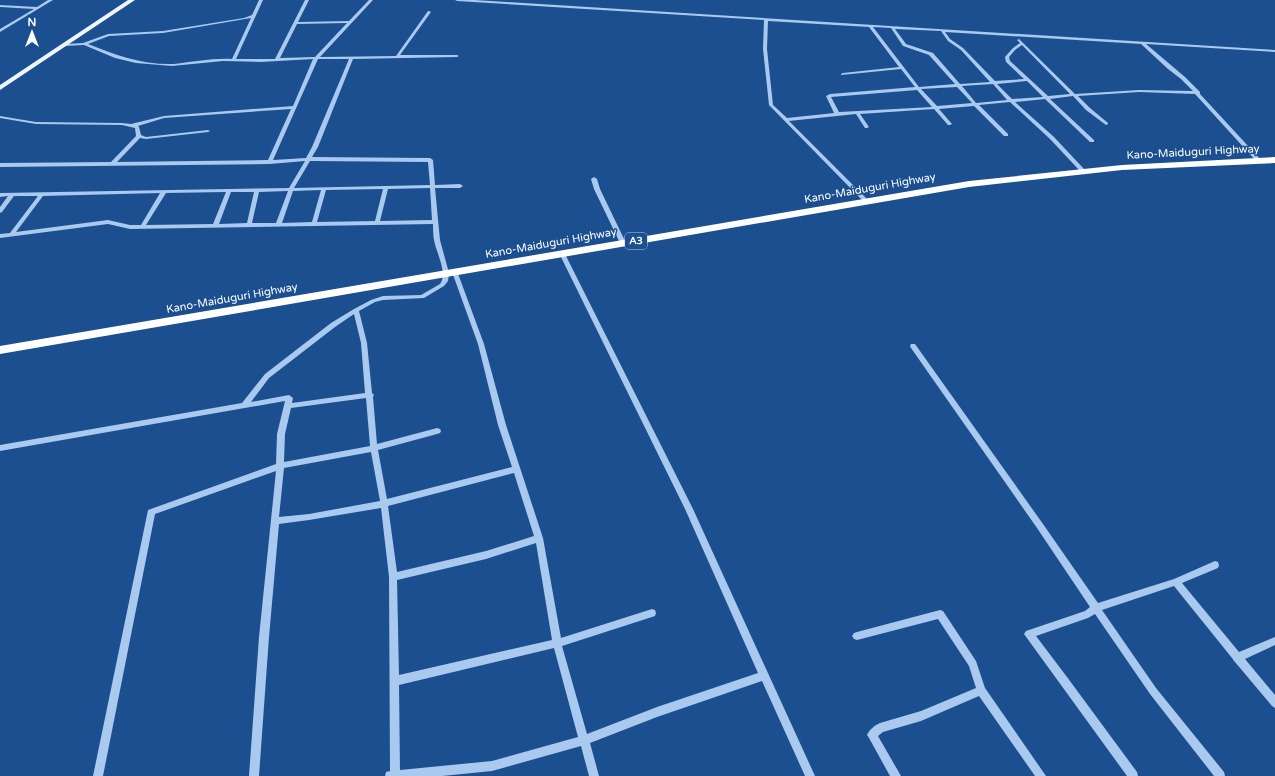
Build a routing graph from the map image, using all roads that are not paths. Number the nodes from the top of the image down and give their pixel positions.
1 (51, 0) edge
2 (132, 0) edge
3 (261, 0) edge
4 (307, 0) edge
5 (371, 0) edge
6 (457, 0) edge
7 (0, 6) edge
8 (38, 8) junction
9 (429, 12) dead end
10 (254, 16) junction
11 (766, 20) junction
12 (349, 22) junction
13 (296, 23) junction
14 (870, 26) junction
15 (893, 28) junction
16 (0, 31) edge
17 (943, 31) junction
18 (1015, 36) junction
19 (1022, 43) junction
20 (84, 44) junction
21 (1144, 44) junction
22 (65, 45) junction
23 (1275, 51) edge
24 (457, 56) dead end
25 (352, 57) junction
26 (397, 57) junction
27 (316, 58) junction
28 (233, 60) junction
29 (277, 60) junction
30 (902, 68) junction
31 (843, 74) dead end
32 (1029, 80) junction
33 (994, 82) junction
34 (958, 86) junction
35 (0, 88) edge
36 (919, 88) junction
37 (1198, 93) junction
38 (1074, 95) junction
39 (1046, 97) junction
40 (1011, 101) junction
41 (975, 104) junction
42 (294, 107) junction
43 (935, 108) junction
44 (837, 114) junction
45 (858, 114) junction
46 (0, 117) edge
47 (785, 120) junction
48 (950, 124) dead end
49 (1106, 124) dead end
50 (131, 126) junction
51 (867, 127) dead end
52 (208, 131) dead end
53 (1006, 135) dead end
54 (140, 136) junction
55 (1092, 141) dead end
56 (308, 159) junction
57 (1275, 160) edge
58 (1259, 161) junction
59 (270, 162) junction
60 (112, 164) junction
61 (0, 165) edge
62 (1082, 170) junction
63 (594, 179) dead end
64 (460, 186) dead end
65 (431, 187) junction
66 (386, 188) junction
67 (324, 189) junction
68 (257, 190) junction
69 (291, 190) junction
70 (229, 191) junction
71 (164, 192) junction
72 (42, 194) junction
73 (0, 195) edge
74 (12, 195) junction
75 (866, 201) junction
76 (0, 211) edge
77 (435, 222) junction
78 (377, 223) junction
79 (314, 224) junction
80 (249, 225) junction
81 (278, 225) junction
82 (143, 226) junction
83 (215, 226) junction
84 (12, 234) junction
85 (0, 236) edge
86 (623, 243) junction
87 (562, 254) junction
88 (450, 273) junction
89 (356, 310) junction
90 (914, 346) dead end
91 (0, 350) edge
92 (370, 395) junction
93 (245, 406) junction
94 (288, 406) junction
95 (437, 431) dead end
96 (0, 448) edge
97 (374, 448) junction
98 (280, 466) junction
99 (517, 469) junction
100 (384, 504) junction
101 (274, 521) junction
102 (539, 538) junction
103 (1215, 565) dead end
104 (393, 578) junction
105 (1176, 582) junction
106 (1095, 608) junction
107 (652, 613) dead end
108 (857, 636) dead end
109 (1275, 641) edge
110 (557, 642) junction
111 (1237, 658) junction
112 (765, 675) junction
113 (394, 681) junction
114 (982, 690) junction
115 (1275, 703) edge
116 (584, 740) junction
117 (98, 776) edge
118 (254, 776) edge
119 (390, 776) edge
120 (395, 776) edge
121 (594, 776) edge
122 (810, 776) edge
123 (896, 776) edge
124 (1041, 776) edge
125 (1134, 776) edge
126 (1220, 776) edge

1 - 8 street
2 - 22 main road
3 - 10 street
4 - 13 street
5 - 12 street
6 - 11 street
7 - 8 street
8 - 16 street
9 - 26 street
10 - 20 street
10 - 28 street
11 - 14 street
11 - 47 street
12 - 13 street
12 - 27 street
13 - 29 street
14 - 15 street
14 - 30 street
15 - 17 street
15 - 34 street
17 - 18 street
17 - 33 street
18 - 19 street
18 - 21 street
19 - 32 street
19 - 38 street
20 - 22 street
20 - 28 street
21 - 23 street
21 - 37 street
22 - 35 main road
24 - 26 street
25 - 26 street
25 - 27 street
25 - 56 street
27 - 29 street
27 - 42 street
28 - 29 street
30 - 31 street
30 - 36 street
32 - 33 street
32 - 39 street
33 - 34 street
33 - 40 street
34 - 36 street
34 - 41 street
36 - 43 street
36 - 44 street
37 - 38 street
37 - 58 street
38 - 39 street
38 - 49 street
39 - 40 street
39 - 55 street
40 - 41 street
40 - 62 street
41 - 43 street
41 - 53 street
42 - 50 street
42 - 59 street
43 - 45 street
43 - 48 street
44 - 45 street
44 - 47 street
45 - 51 street
46 - 50 street
47 - 75 street
50 - 54 street
52 - 54 street
54 - 60 street
56 - 59 street
56 - 65 street
56 - 69 street
57 - 58 highway, Kano-Maiduguri Highway / A3
58 - 62 highway, Kano-Maiduguri Highway / A3
59 - 60 street
60 - 61 street
62 - 75 highway, Kano-Maiduguri Highway / A3
63 - 86 street
64 - 65 street
65 - 66 street
65 - 77 street
66 - 67 street
66 - 78 street
67 - 69 street
67 - 79 street
68 - 69 street
68 - 70 street
68 - 80 street
69 - 81 street
70 - 71 street
70 - 83 street
71 - 72 street
71 - 82 street
72 - 74 street
72 - 84 street
73 - 74 street
74 - 76 street
75 - 86 highway, Kano-Maiduguri Highway / A3
77 - 78 street
77 - 88 street
78 - 79 street
79 - 81 street
80 - 81 street
80 - 83 street
82 - 83 street
82 - 84 street
84 - 85 street
86 - 87 highway, Kano-Maiduguri Highway / A3
87 - 88 highway, Kano-Maiduguri Highway / A3
87 - 112 street
88 - 89 street
88 - 91 highway, Kano-Maiduguri Highway / A3
88 - 99 street
89 - 92 street
89 - 93 street
90 - 106 street
92 - 94 street
92 - 97 street
93 - 94 street
93 - 96 street
94 - 98 street
95 - 97 street
97 - 98 street
97 - 100 street
98 - 101 street
98 - 117 street
99 - 100 street
99 - 102 street
100 - 101 street
100 - 104 street
101 - 118 street
102 - 104 street
102 - 110 street
103 - 105 street
104 - 113 street
105 - 106 street
105 - 111 street
106 - 125 street
106 - 126 street
107 - 110 street
108 - 114 street
109 - 111 street
110 - 113 street
110 - 116 street
111 - 115 street
112 - 116 street
112 - 122 street
113 - 120 street
114 - 123 street
114 - 124 street
116 - 120 street
116 - 121 street
119 - 120 street

